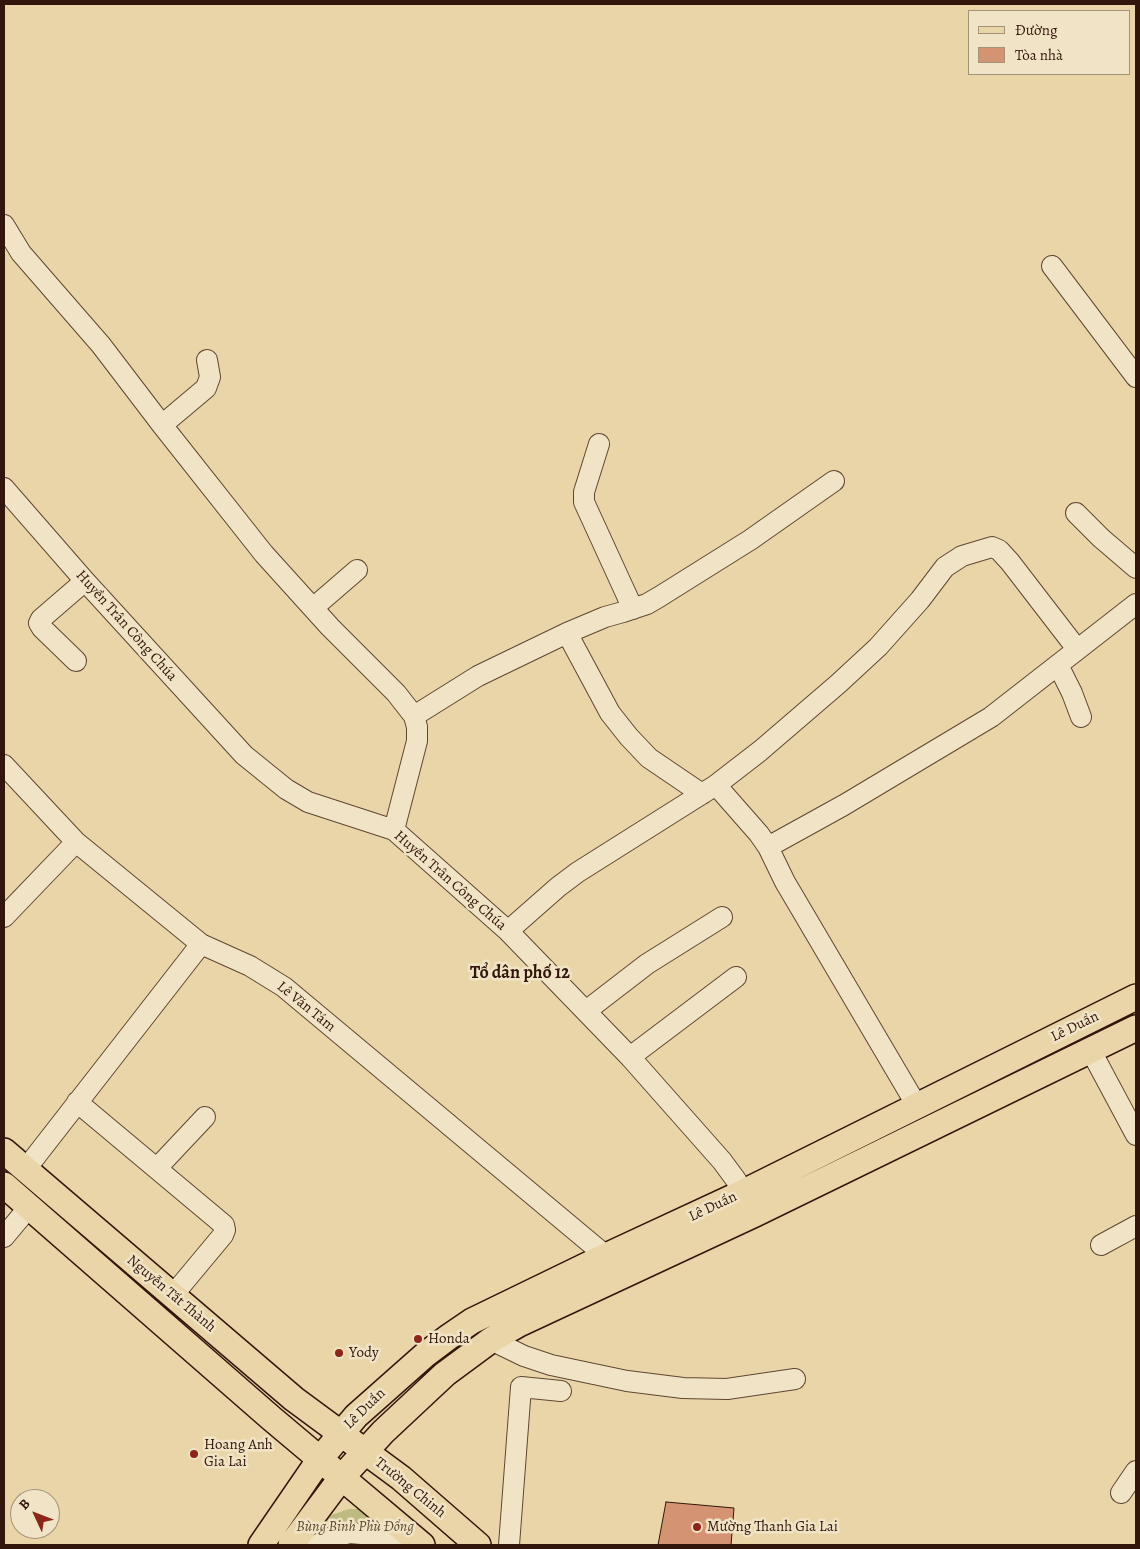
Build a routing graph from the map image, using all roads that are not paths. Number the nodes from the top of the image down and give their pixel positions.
1 (4, 225) edge
2 (1052, 266) dead end
3 (207, 360) dead end
4 (1136, 377) edge
5 (162, 425) junction
6 (598, 444) dead end
7 (834, 481) dead end
8 (4, 488) edge
9 (1076, 513) dead end
10 (1136, 568) edge
11 (357, 570) dead end
12 (85, 581) junction
13 (1136, 604) edge
14 (313, 608) junction
15 (632, 609) junction
16 (568, 633) junction
17 (1077, 649) junction
18 (76, 661) dead end
19 (1058, 665) junction
20 (414, 716) junction
21 (1080, 717) dead end
22 (4, 765) edge
23 (709, 790) junction
24 (394, 830) junction
25 (76, 842) junction
26 (768, 847) junction
27 (4, 917) edge
28 (722, 917) dead end
29 (508, 931) junction
30 (201, 944) junction
31 (736, 977) dead end
32 (1136, 997) edge
33 (586, 1011) junction
34 (1136, 1028) edge
35 (1091, 1051) junction
36 (630, 1057) junction
37 (77, 1102) junction
38 (917, 1106) junction
39 (205, 1117) dead end
40 (1136, 1135) edge
41 (4, 1151) edge
42 (157, 1168) junction
43 (25, 1170) junction
44 (4, 1185) edge
45 (744, 1192) junction
46 (29, 1207) junction
47 (755, 1214) junction
48 (1136, 1226) edge
49 (4, 1237) edge
50 (1101, 1245) dead end
51 (606, 1256) junction
52 (173, 1295) junction
53 (492, 1340) junction
54 (795, 1379) dead end
55 (561, 1391) dead end
56 (340, 1434) junction
57 (365, 1452) junction
58 (320, 1459) junction
59 (1136, 1471) edge
60 (342, 1477) junction
61 (1121, 1493) dead end
62 (261, 1545) edge
63 (291, 1545) edge
64 (317, 1545) edge
65 (393, 1545) edge
66 (422, 1545) edge
67 (478, 1545) edge
68 (509, 1545) edge

1 - 5 street
2 - 4 street
3 - 5 street
5 - 14 street
6 - 15 street
7 - 15 street
8 - 12 street, Huyền Trân Công Chúa
9 - 10 street
11 - 14 street
12 - 18 street
12 - 24 street, Huyền Trân Công Chúa
13 - 17 street
14 - 20 street
15 - 16 street
16 - 20 street
16 - 23 street
17 - 19 street
17 - 23 street
19 - 21 street
19 - 26 street
20 - 24 street
22 - 25 street, Lê Văn Tám
23 - 26 street
23 - 29 street
24 - 29 street, Huyền Trân Công Chúa
25 - 27 street
25 - 30 street, Lê Văn Tám
26 - 38 street
28 - 33 street
29 - 33 street, Huyền Trân Công Chúa
30 - 37 street
30 - 51 street, Lê Văn Tám
31 - 36 street
32 - 38 main road, Lê Duẩn
33 - 36 street, Huyền Trân Công Chúa
34 - 35 main road, Lê Duẩn
35 - 40 street
35 - 47 main road, Lê Duẩn
36 - 45 street, Huyền Trân Công Chúa
37 - 42 street
37 - 43 street
38 - 45 main road, Lê Duẩn
39 - 42 street
41 - 43 main road, Nguyễn Tất Thành
42 - 52 street
43 - 52 main road, Nguyễn Tất Thành
44 - 46 main road, Nguyễn Tất Thành
45 - 47 street, Huyền Trân Công Chúa
45 - 51 main road, Lê Duẩn
46 - 49 street
46 - 58 main road, Nguyễn Tất Thành
47 - 53 main road, Lê Duẩn
48 - 50 street
51 - 56 main road, Lê Duẩn
52 - 56 main road, Nguyễn Tất Thành
53 - 54 street
53 - 57 main road, Lê Duẩn
55 - 68 street
56 - 57 main road, Trường Chinh
56 - 58 main road, Lê Duẩn
57 - 60 main road, Lê Duẩn
57 - 67 main road, Trường Chinh
58 - 60 main road
58 - 62 main road, Lê Duẩn
59 - 61 street
60 - 63 main road, Lê Duẩn
60 - 66 main road
64 - 65 street

